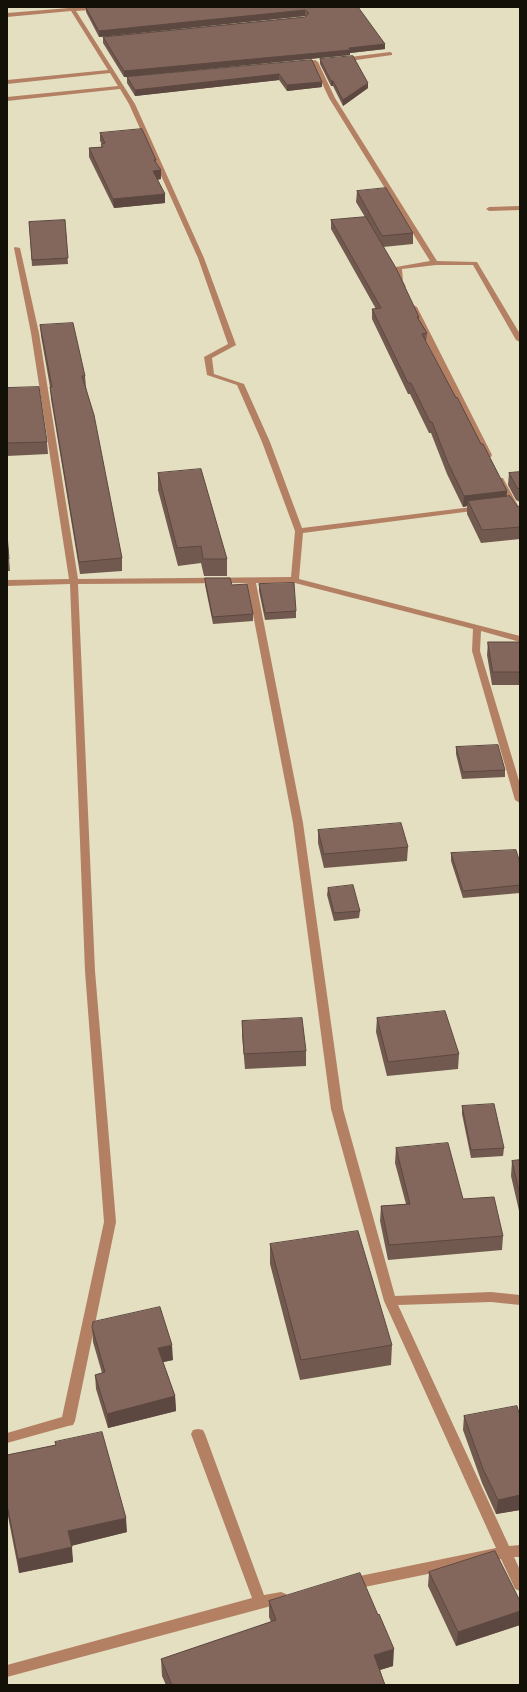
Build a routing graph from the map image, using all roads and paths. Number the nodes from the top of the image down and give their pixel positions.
1 (106, 7) edge
2 (72, 8) edge
3 (7, 15) edge
4 (100, 40) edge
5 (93, 41) junction
6 (390, 54) dead end
7 (337, 60) edge
8 (315, 62) junction
9 (322, 62) edge
10 (291, 65) edge
11 (111, 71) junction
12 (7, 82) edge
13 (121, 83) junction
14 (7, 99) edge
15 (520, 208) edge
16 (489, 209) dead end
17 (17, 248) dead end
18 (434, 262) junction
19 (520, 340) edge
20 (512, 505) edge
21 (490, 507) edge
22 (520, 516) edge
23 (299, 531) junction
24 (251, 580) junction
25 (295, 580) junction
26 (74, 581) junction
27 (7, 583) edge
28 (477, 627) junction
29 (520, 639) edge
30 (520, 800) edge
31 (520, 1300) edge
32 (390, 1301) junction
33 (198, 1434) dead end
34 (7, 1438) edge
35 (520, 1551) edge
36 (505, 1552) junction
37 (520, 1585) edge
38 (336, 1587) edge
39 (291, 1596) edge
40 (260, 1602) junction
41 (7, 1671) edge

1 - 2 street
2 - 3 street
2 - 5 street
4 - 5 street
5 - 11 street
6 - 7 street
8 - 9 street
8 - 10 street
8 - 18 street
11 - 12 street
11 - 13 street
13 - 14 street
13 - 23 street
15 - 16 street
17 - 26 street
18 - 19 street
18 - 20 street
20 - 22 street
21 - 23 street
23 - 25 street
24 - 25 street
24 - 26 street
24 - 32 street
25 - 28 street
26 - 27 street
26 - 34 street
28 - 29 street
28 - 30 street
31 - 32 street
32 - 36 street
33 - 40 street
35 - 36 street
36 - 37 street
36 - 38 street
39 - 40 street
40 - 41 street

